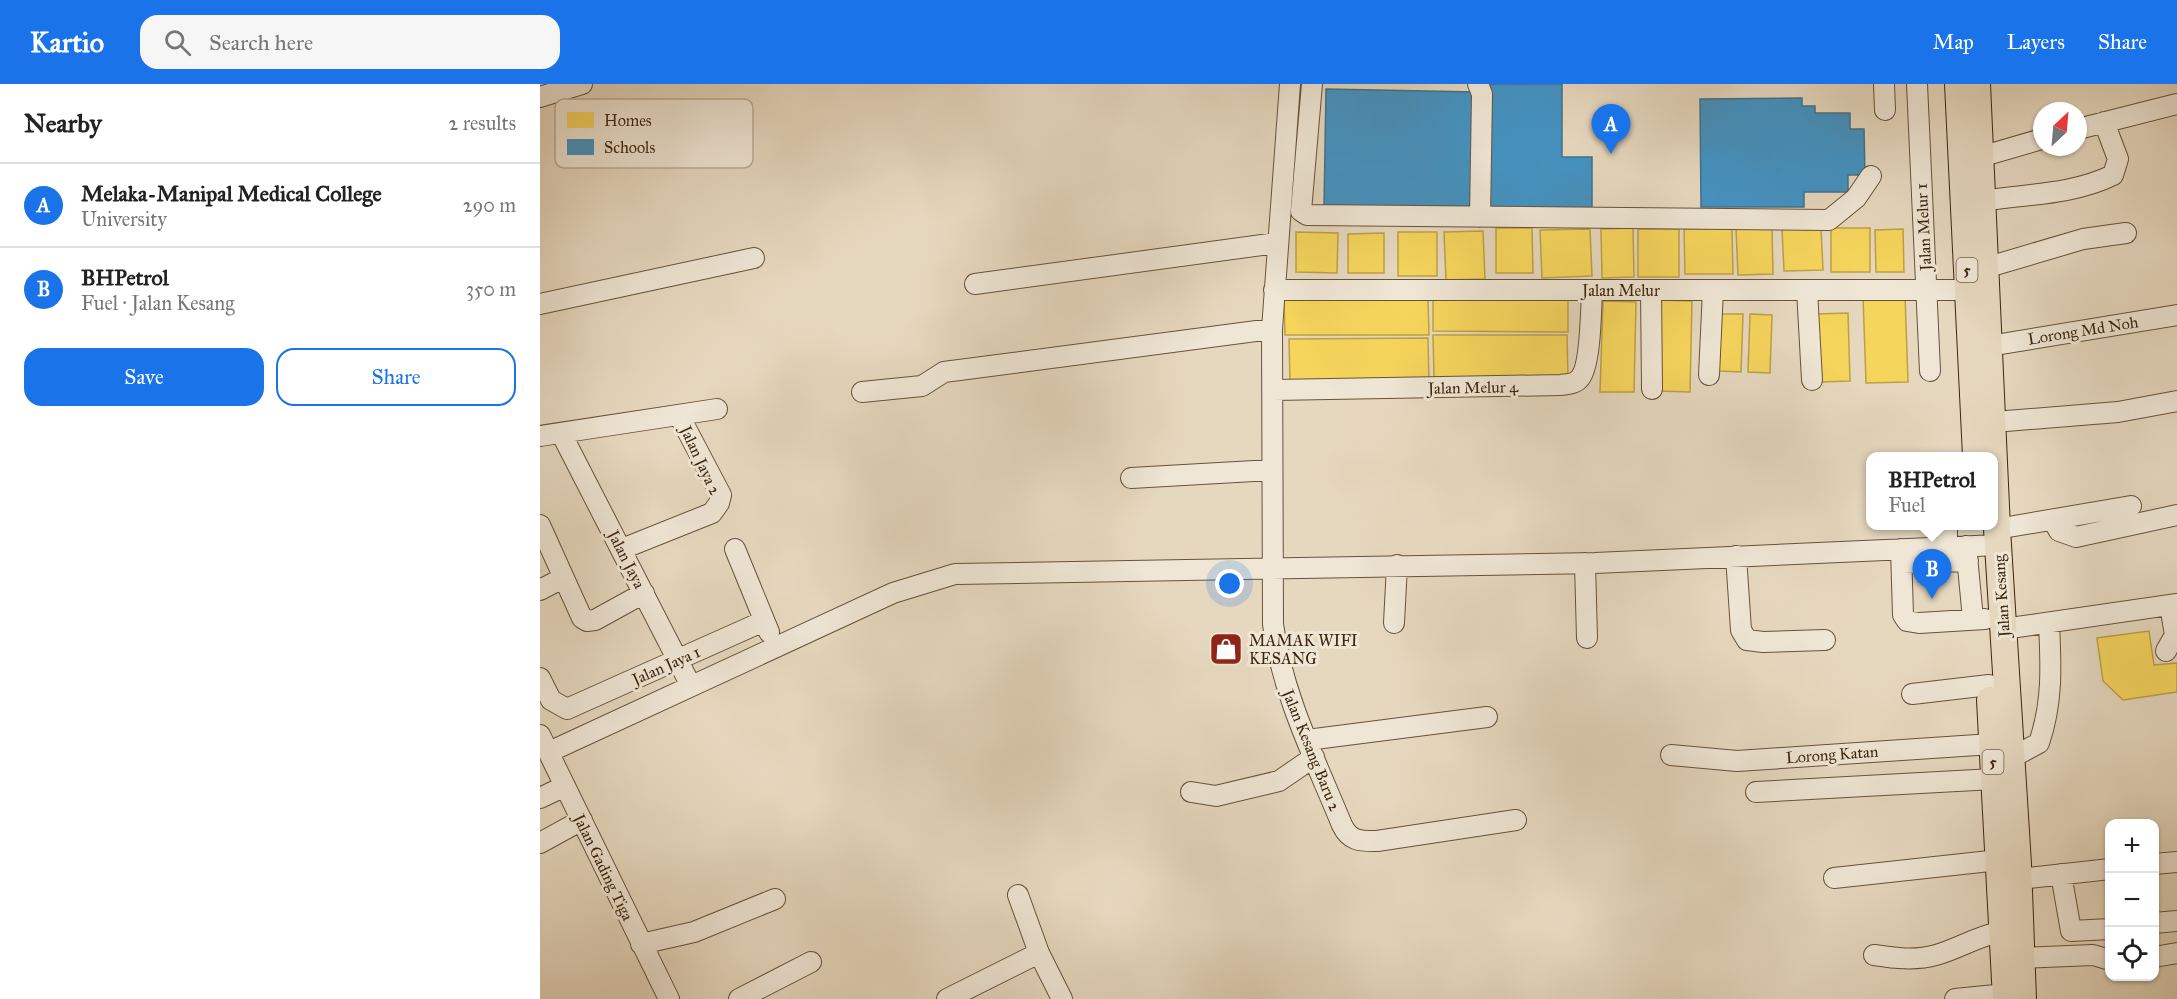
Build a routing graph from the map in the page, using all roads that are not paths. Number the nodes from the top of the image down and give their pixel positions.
1 (582, 84) edge
2 (1290, 84) edge
3 (1312, 84) edge
4 (1478, 84) edge
5 (1884, 84) edge
6 (1917, 84) edge
7 (1958, 84) edge
8 (1977, 84) edge
9 (540, 97) edge
10 (2177, 104) edge
11 (1885, 110) dead end
12 (2104, 122) junction
13 (2087, 127) edge
14 (2033, 142) edge
15 (1980, 157) junction
16 (1871, 176) dead end
17 (1982, 201) junction
18 (1480, 217) junction
19 (2126, 233) dead end
20 (1277, 243) junction
21 (754, 258) dead end
22 (1985, 268) junction
23 (975, 284) dead end
24 (1274, 290) junction
25 (1592, 290) junction
26 (1651, 290) junction
27 (1713, 290) junction
28 (1807, 290) junction
29 (1926, 290) junction
30 (1968, 290) junction
31 (540, 304) edge
32 (2177, 315) edge
33 (1272, 329) junction
34 (2007, 343) junction
35 (1930, 371) dead end
36 (1709, 375) dead end
37 (1812, 380) dead end
38 (1652, 389) dead end
39 (1274, 390) junction
40 (862, 392) dead end
41 (2177, 401) edge
42 (717, 410) dead end
43 (680, 417) junction
44 (2010, 421) junction
45 (561, 433) junction
46 (540, 436) edge
47 (1976, 452) edge
48 (1272, 470) junction
49 (1131, 478) dead end
50 (1998, 478) edge
51 (2131, 506) dead end
52 (2177, 515) edge
53 (2053, 520) junction
54 (540, 525) edge
55 (1961, 530) edge
56 (1985, 539) edge
57 (622, 549) junction
58 (735, 549) dead end
59 (1736, 556) junction
60 (1901, 556) junction
61 (1585, 563) junction
62 (1397, 565) junction
63 (1272, 568) junction
64 (563, 578) junction
65 (540, 590) edge
66 (644, 593) junction
67 (2173, 604) edge
68 (764, 621) junction
69 (1394, 623) dead end
70 (2010, 624) junction
71 (1587, 638) dead end
72 (1825, 640) dead end
73 (775, 646) junction
74 (2166, 651) dead end
75 (679, 660) junction
76 (540, 678) edge
77 (1989, 685) junction
78 (692, 686) junction
79 (1912, 694) dead end
80 (1487, 717) dead end
81 (544, 743) edge
82 (1310, 749) junction
83 (2015, 751) junction
84 (1671, 755) dead end
85 (1994, 779) junction
86 (565, 786) junction
87 (1191, 792) dead end
88 (1756, 792) dead end
89 (540, 798) edge
90 (582, 820) junction
91 (1516, 820) dead end
92 (540, 843) edge
93 (1999, 860) junction
94 (2177, 861) edge
95 (2159, 863) edge
96 (2105, 869) edge
97 (2038, 876) junction
98 (1834, 878) dead end
99 (1018, 895) dead end
100 (775, 898) dead end
101 (2177, 921) edge
102 (2159, 923) edge
103 (2105, 928) edge
104 (2002, 931) junction
105 (641, 944) junction
106 (1039, 953) junction
107 (2177, 953) edge
108 (1874, 955) dead end
109 (2034, 956) junction
110 (2159, 956) edge
111 (2105, 959) edge
112 (811, 962) dead end
113 (667, 998) edge
114 (2012, 998) edge
115 (739, 999) edge
116 (947, 999) edge
117 (1062, 999) edge
118 (1963, 999) edge

1 - 9 street
2 - 20 street
3 - 18 street
4 - 18 street
5 - 11 street
6 - 29 street, Jalan Melur 1
7 - 30 main road, 5
8 - 15 main road, Jalan Kesang / 5
10 - 12 street
12 - 13 street
12 - 17 street
14 - 15 street
15 - 17 main road, Jalan Kesang / 5
16 - 18 street
17 - 22 main road, Jalan Kesang / 5
19 - 22 street
20 - 23 street
20 - 24 street
21 - 31 street
22 - 34 main road, Jalan Kesang / 5
24 - 25 street, Jalan Melur
24 - 33 street
25 - 26 street, Jalan Melur
25 - 39 street, Jalan Melur 4
26 - 27 street, Jalan Melur
26 - 38 street
27 - 28 street, Jalan Melur
27 - 36 street
28 - 29 street, Jalan Melur
28 - 37 street
29 - 30 street, Jalan Melur
29 - 35 street, Jalan Melur 1
30 - 47 main road, 5
32 - 34 street, Lorong Md Noh
33 - 39 street
33 - 40 street
34 - 44 main road, Jalan Kesang / 5
39 - 48 street
41 - 44 street
42 - 43 street
43 - 45 street
43 - 57 street, Jalan Jaya 2
44 - 50 main road, Jalan Kesang / 5
45 - 46 street
45 - 57 street, Jalan Jaya
48 - 49 street
48 - 63 street
51 - 53 street
52 - 53 street
53 - 56 street
54 - 64 street
55 - 56 street
56 - 60 street
56 - 70 main road, Jalan Kesang / 5
56 - 70 street
57 - 66 street, Jalan Jaya
58 - 68 street
59 - 60 street
59 - 61 street
59 - 72 street
60 - 70 street
61 - 62 street
61 - 71 street
62 - 63 street
62 - 69 street
63 - 73 street
63 - 82 street, Jalan Kesang Baru 2
64 - 65 street
64 - 66 street
66 - 75 street, Jalan Jaya
67 - 70 street
67 - 74 street
68 - 73 street
68 - 75 street, Jalan Jaya 1
70 - 77 main road, Jalan Kesang / 5
70 - 83 main road, Jalan Kesang / 5
70 - 83 street
73 - 78 street
75 - 76 street, Jalan Jaya 1
75 - 78 street, Jalan Jaya
77 - 79 street
77 - 83 main road, Jalan Kesang / 5
78 - 81 street
80 - 82 street
81 - 86 street, Jalan Gading Tiga
82 - 87 street
82 - 91 street, Jalan Kesang Baru 2
83 - 84 street, Lorong Katan
83 - 85 main road, Jalan Kesang / 5
83 - 97 main road, Jalan Kesang / 5
85 - 88 street
85 - 93 main road, Jalan Kesang / 5
86 - 89 street
86 - 90 street, Jalan Gading Tiga
90 - 92 street
90 - 105 street, Jalan Gading Tiga
93 - 98 street
93 - 104 main road, Jalan Kesang / 5
94 - 95 street
96 - 97 street
97 - 103 street
97 - 109 main road, Jalan Kesang / 5
99 - 106 street
100 - 105 street
101 - 102 street
104 - 108 street
104 - 114 main road, Jalan Kesang / 5
105 - 113 street, Jalan Gading Tiga
106 - 116 street
106 - 117 street
107 - 110 street
109 - 111 street
109 - 114 main road, Jalan Kesang / 5
112 - 115 street
114 - 118 street

